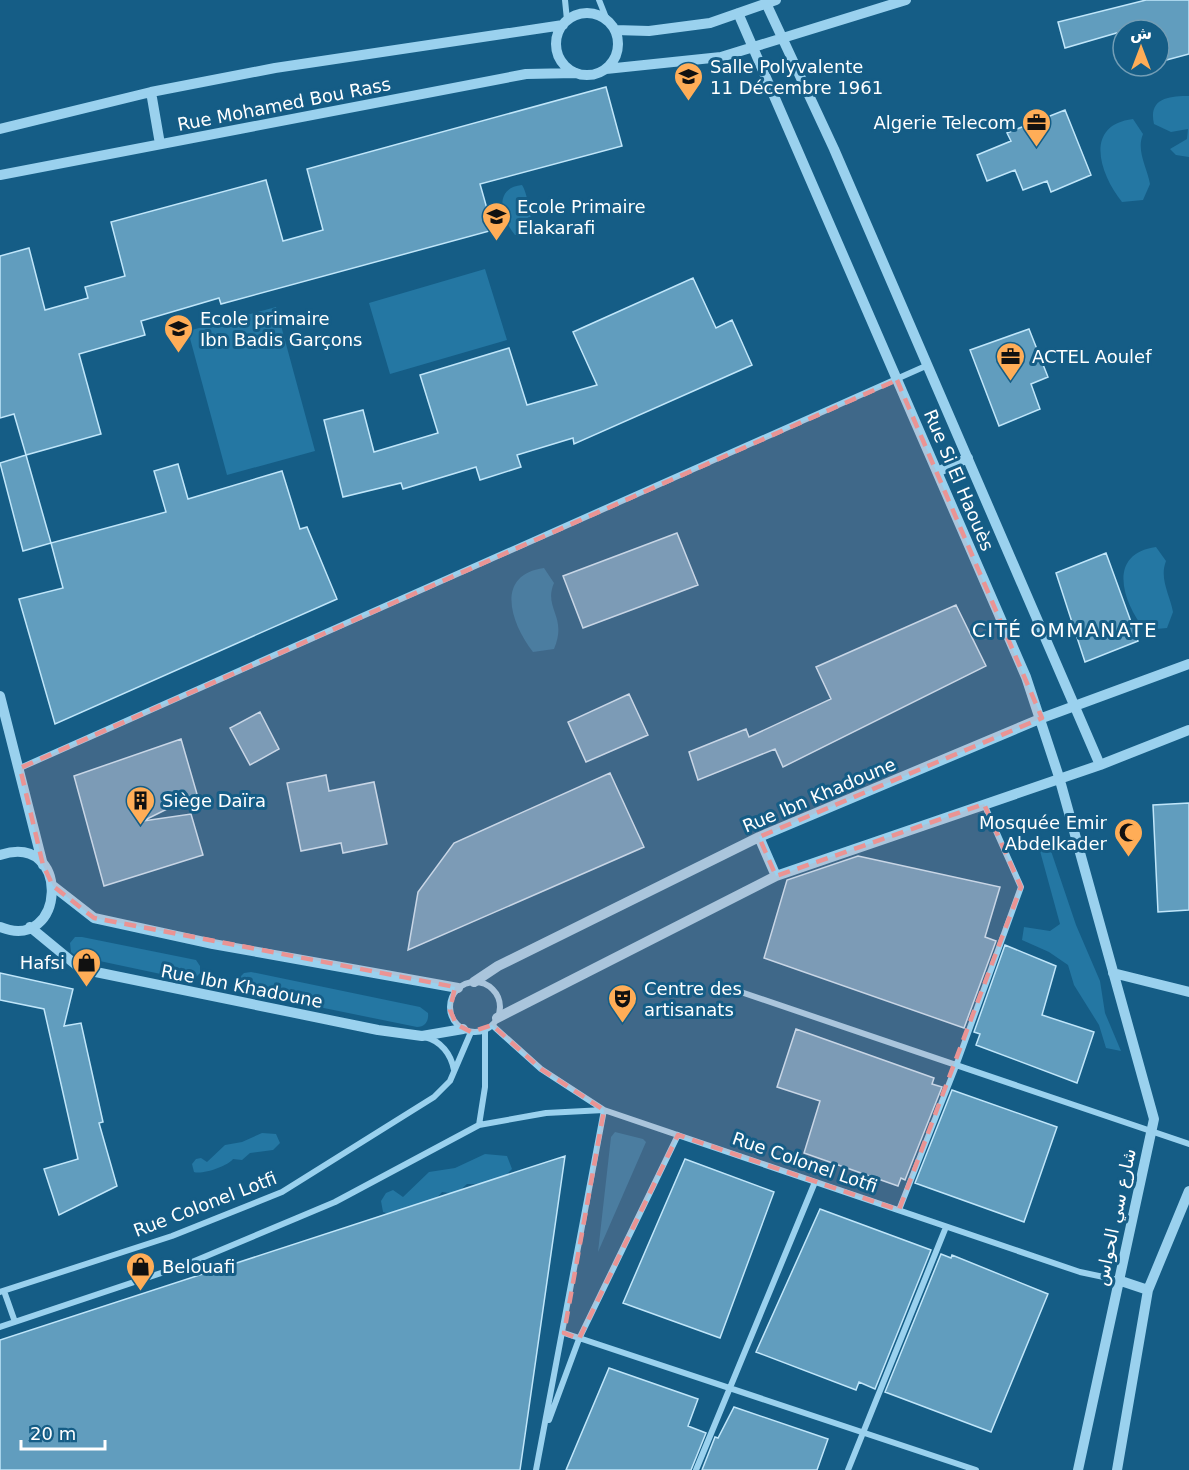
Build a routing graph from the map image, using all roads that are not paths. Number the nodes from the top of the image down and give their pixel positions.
1 (565, 0) edge
2 (599, 0) edge
3 (906, 0) edge
4 (771, 2) edge
5 (738, 13) junction
6 (607, 20) junction
7 (565, 23) junction
8 (615, 30) junction
9 (783, 38) junction
10 (753, 48) junction
11 (606, 69) junction
12 (576, 74) junction
13 (151, 92) junction
14 (0, 129) edge
15 (160, 144) junction
16 (0, 176) edge
17 (928, 365) junction
18 (897, 380) junction
19 (968, 458) junction
20 (937, 472) junction
21 (1189, 664) edge
22 (0, 696) edge
23 (1076, 705) junction
24 (1042, 718) junction
25 (1189, 730) edge
26 (1100, 765) junction
27 (20, 768) junction
28 (1059, 777) junction
29 (984, 804) junction
30 (759, 837) junction
31 (0, 855) edge
32 (43, 865) junction
33 (776, 876) junction
34 (53, 886) junction
35 (0, 927) edge
36 (30, 927) junction
37 (1113, 973) junction
38 (474, 981) junction
39 (458, 988) junction
40 (732, 989) dead end
41 (1189, 992) edge
42 (495, 1022) junction
43 (485, 1029) junction
44 (467, 1030) junction
45 (422, 1036) junction
46 (956, 1066) junction
47 (454, 1072) junction
48 (604, 1110) junction
49 (479, 1125) junction
50 (1150, 1132) junction
51 (678, 1135) junction
52 (1189, 1144) edge
53 (815, 1182) junction
54 (1189, 1191) edge
55 (899, 1210) junction
56 (946, 1227) junction
57 (1118, 1280) junction
58 (1148, 1290) junction
59 (2, 1292) edge
60 (15, 1323) junction
61 (0, 1327) edge
62 (564, 1333) junction
63 (579, 1339) junction
64 (728, 1389) junction
65 (862, 1433) junction
66 (542, 1437) junction
67 (536, 1470) edge
68 (696, 1470) edge
69 (848, 1470) edge
70 (976, 1470) edge
71 (1078, 1470) edge
72 (1117, 1470) edge

1 - 7 street
2 - 6 street
3 - 9 street
4 - 5 street
4 - 9 street, Rue Si El Haouès
5 - 8 street
5 - 10 street, Rue Si El Haouès
6 - 7 street
6 - 8 street
7 - 12 street
7 - 13 street, Rue Mohamed Bou Rass
8 - 11 street
9 - 10 street
9 - 17 street, Rue Si El Haouès
10 - 11 street
10 - 18 street, Rue Si El Haouès
11 - 12 street
12 - 15 street, Rue Mohamed Bou Rass
13 - 14 street, Rue Mohamed Bou Rass
13 - 15 street
15 - 16 street, Rue Mohamed Bou Rass
17 - 18 street
17 - 19 street, Rue Si El Haouès
18 - 20 street, Rue Si El Haouès
18 - 27 street
19 - 20 street
19 - 23 street, Rue Si El Haouès
20 - 24 street, Rue Si El Haouès
21 - 23 street, Rue Ibn Khadoune
22 - 27 street
23 - 24 street, Rue Ibn Khadoune
23 - 26 street, Rue Si El Haouès
24 - 28 street, Rue Si El Haouès
24 - 30 street, Rue Ibn Khadoune
25 - 26 street
26 - 28 street
27 - 32 street
28 - 29 street
28 - 37 street, Rue Si El Haouès
29 - 33 street
29 - 46 street
30 - 33 street
30 - 38 street, Rue Ibn Khadoune
31 - 32 street
32 - 34 street
33 - 42 street
34 - 36 street
34 - 39 street, Rue Ibn Khadoune
35 - 36 street
36 - 45 street, Rue Ibn Khadoune
37 - 41 street
37 - 50 street, شارع سي الحواس
38 - 39 street
38 - 42 street
39 - 44 street
40 - 46 street
42 - 43 street
42 - 48 street
43 - 44 street
43 - 49 street
44 - 45 street, Rue Ibn Khadoune
44 - 47 street, Rue Colonel Lotfi
45 - 47 street
46 - 50 street
46 - 55 street
47 - 59 street, Rue Colonel Lotfi
48 - 49 street, Rue Colonel Lotfi
48 - 51 street, Rue Colonel Lotfi
48 - 62 street
49 - 60 street, Rue Colonel Lotfi
50 - 52 street
50 - 57 street, شارع سي الحواس
51 - 53 street, Rue Colonel Lotfi
51 - 63 street
53 - 55 street, Rue Colonel Lotfi
53 - 64 street
54 - 58 street
55 - 56 street, Rue Colonel Lotfi
56 - 57 street, Rue Colonel Lotfi
56 - 65 street
57 - 58 street
57 - 71 street, شارع سي الحواس
58 - 72 street
59 - 60 street
60 - 61 street, Rue Colonel Lotfi
62 - 63 street
62 - 66 street
63 - 64 street
63 - 66 street
64 - 65 street
64 - 68 street
65 - 69 street
65 - 70 street
66 - 67 street

